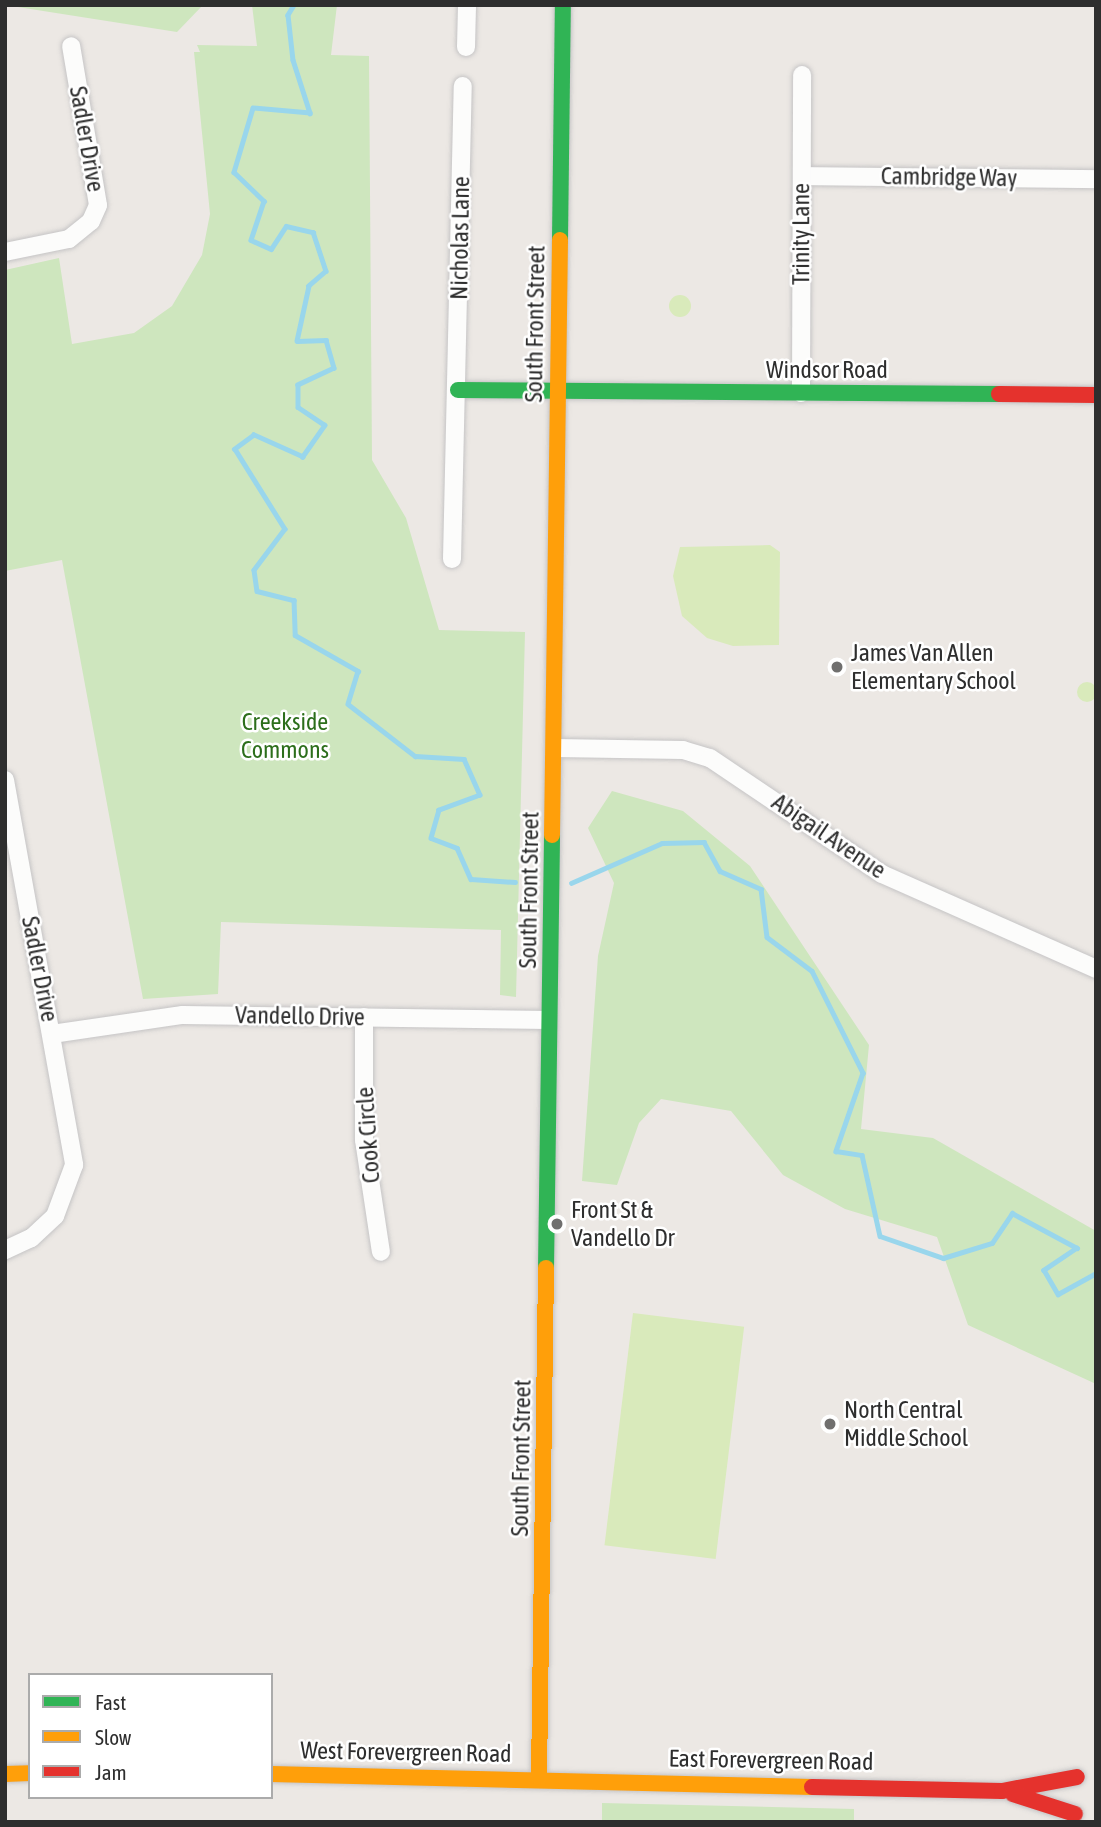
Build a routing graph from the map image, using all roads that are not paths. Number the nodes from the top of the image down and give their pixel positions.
1 (467, 5) edge
2 (563, 5) edge
3 (71, 46) dead end
4 (466, 47) dead end
5 (802, 75) dead end
6 (463, 86) dead end
7 (802, 176) junction
8 (1096, 179) edge
9 (5, 252) edge
10 (458, 390) junction
11 (557, 391) junction
12 (801, 393) junction
13 (1096, 395) edge
14 (452, 559) dead end
15 (555, 748) junction
16 (5, 780) edge
17 (1096, 969) edge
18 (364, 1017) junction
19 (548, 1020) junction
20 (52, 1034) junction
21 (5, 1250) edge
22 (381, 1252) dead end
23 (1093, 1767) dead end
24 (28, 1773) edge
25 (5, 1774) edge
26 (273, 1774) edge
27 (540, 1777) junction
28 (1076, 1777) junction
29 (1002, 1791) junction
30 (1078, 1818) edge

1 - 4 street
2 - 11 street, South Front Street
3 - 9 street, Sadler Drive
5 - 7 street, Trinity Lane
6 - 10 street, Nicholas Lane
7 - 8 street, Cambridge Way
7 - 12 street, Trinity Lane
10 - 11 street
10 - 14 street, Nicholas Lane
11 - 12 street, Windsor Road
11 - 15 street, South Front Street
12 - 13 street, Windsor Road
15 - 17 street, Abigail Avenue
15 - 19 street, South Front Street
16 - 20 street, Sadler Drive
18 - 19 street, Vandello Drive
18 - 20 street, Vandello Drive
18 - 22 street, Cook Circle
19 - 27 street, South Front Street
20 - 21 street, Sadler Drive
23 - 28 street, East Forevergreen Road
24 - 25 street
26 - 27 street, West Forevergreen Road
27 - 29 street, East Forevergreen Road
28 - 29 street, East Forevergreen Road
28 - 30 street
29 - 30 street, East Forevergreen Road

